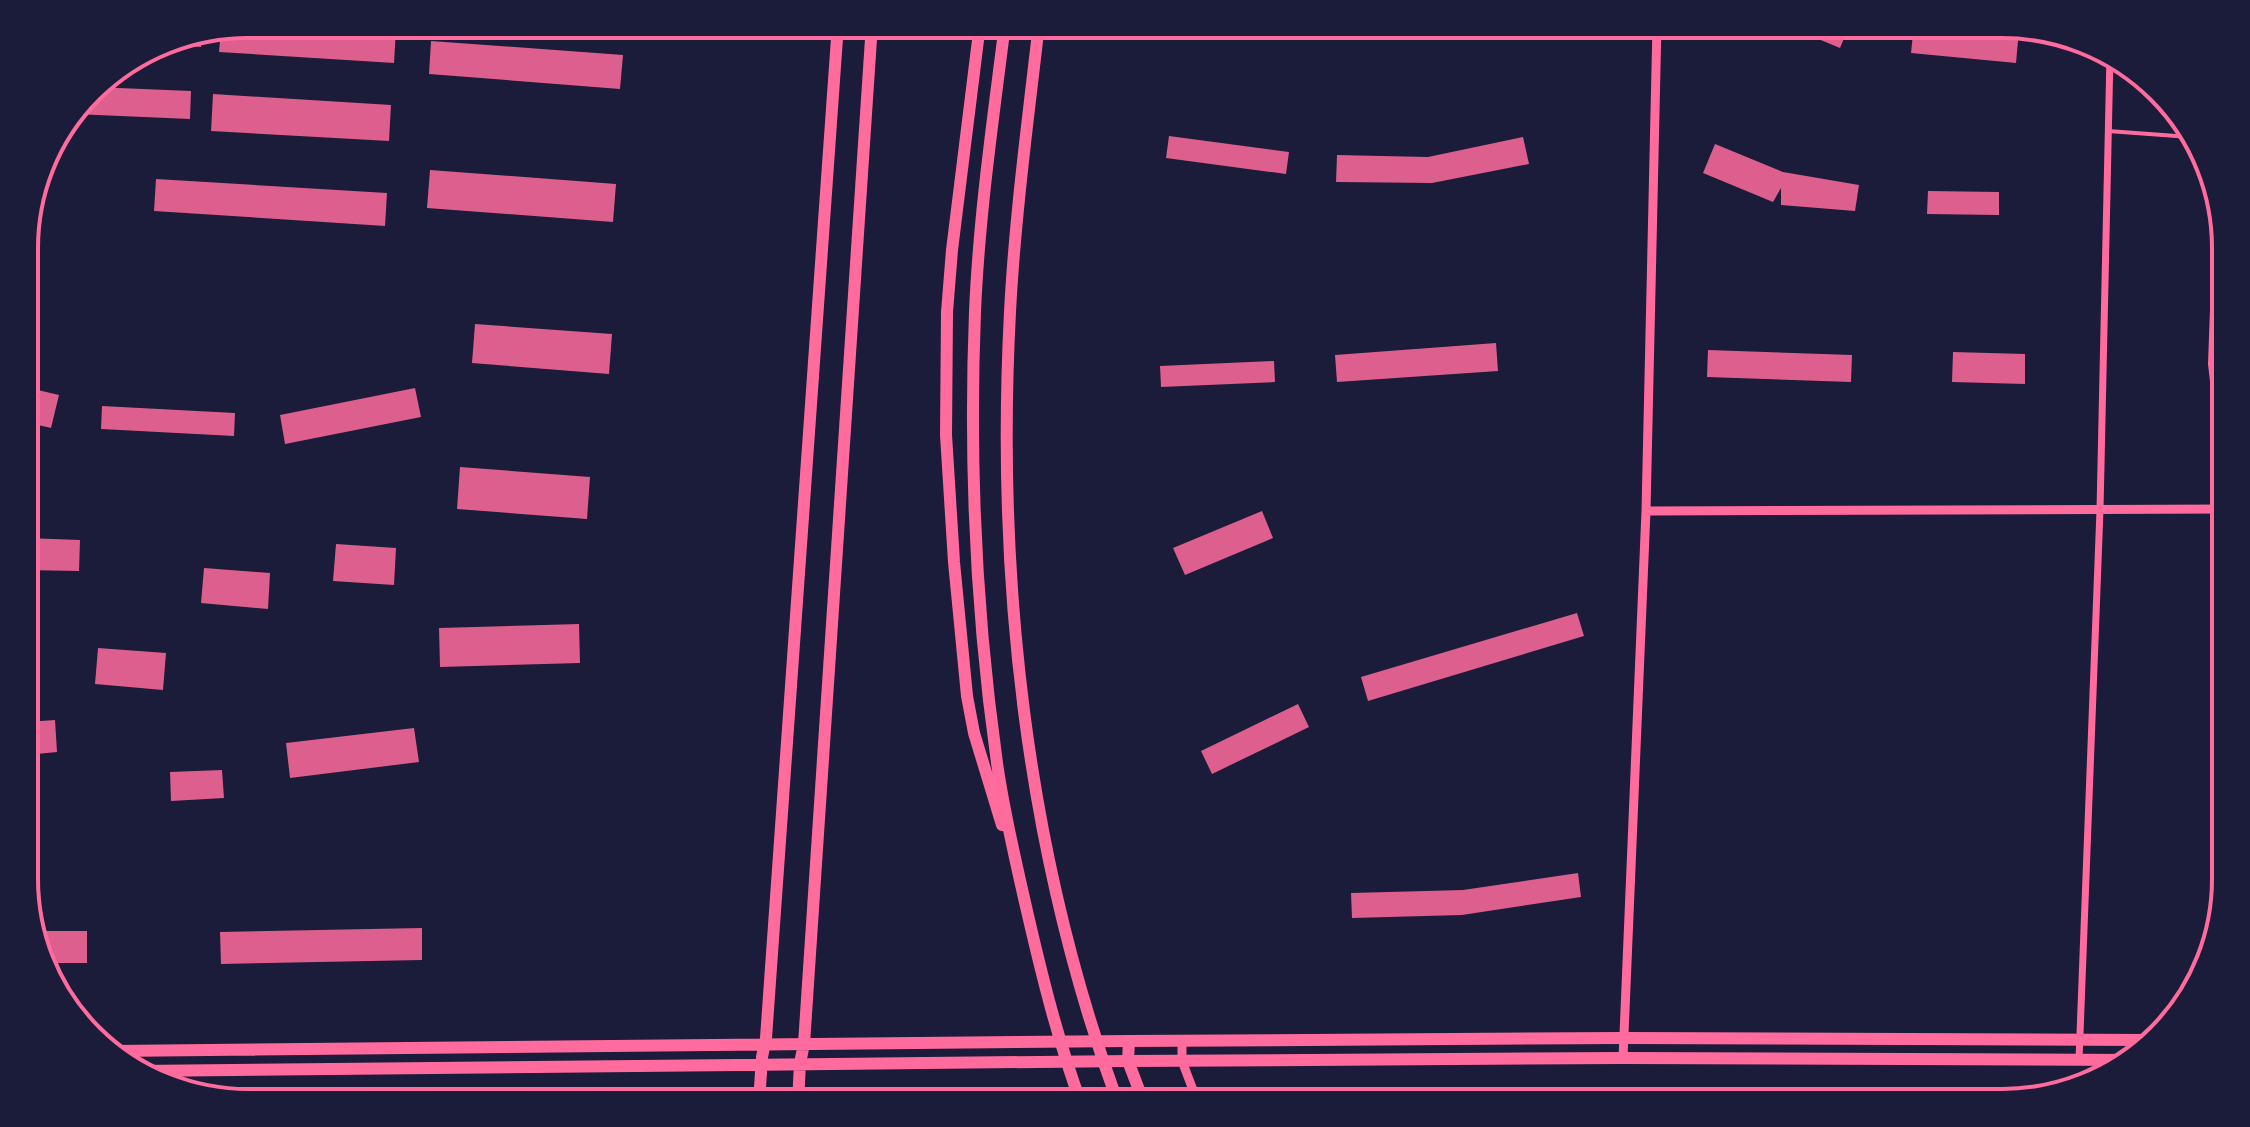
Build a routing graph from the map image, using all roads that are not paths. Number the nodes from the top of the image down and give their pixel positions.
1 (837, 38) edge
2 (871, 38) edge
3 (978, 38) edge
4 (1003, 38) edge
5 (1037, 38) edge
6 (1657, 38) edge
7 (2110, 68) edge
8 (2108, 131) junction
9 (2180, 136) edge
10 (2212, 309) edge
11 (2212, 381) edge
12 (2212, 509) edge
13 (2100, 510) junction
14 (1646, 511) junction
15 (1021, 885) junction
16 (1623, 1038) junction
17 (2136, 1040) edge
18 (1129, 1041) junction
19 (1182, 1041) junction
20 (2078, 1041) junction
21 (765, 1044) junction
22 (804, 1044) junction
23 (127, 1051) edge
24 (1623, 1058) junction
25 (2079, 1060) junction
26 (2108, 1060) edge
27 (1128, 1061) junction
28 (1182, 1061) junction
29 (761, 1063) junction
30 (800, 1063) junction
31 (164, 1071) edge
32 (760, 1089) edge
33 (799, 1089) edge
34 (1077, 1089) edge
35 (1114, 1089) edge
36 (1139, 1089) edge
37 (1193, 1089) edge

1 - 21 main road
2 - 22 main road
3 - 15 main road
4 - 15 main road
5 - 35 main road
6 - 14 street
7 - 8 street
8 - 9 lane
8 - 13 street
10 - 11 lane
12 - 13 street
13 - 14 street
13 - 20 street
14 - 16 street
15 - 34 main road
16 - 19 main road
16 - 20 main road
16 - 24 street
17 - 20 main road
18 - 19 main road
18 - 22 main road
18 - 27 main road
19 - 28 street
20 - 25 street
21 - 22 main road
21 - 23 main road
21 - 29 main road
22 - 30 main road
24 - 25 main road
24 - 28 main road
25 - 26 main road
27 - 28 main road
27 - 30 main road
27 - 36 main road
28 - 37 street
29 - 30 main road
29 - 31 main road
29 - 32 main road
30 - 33 main road

